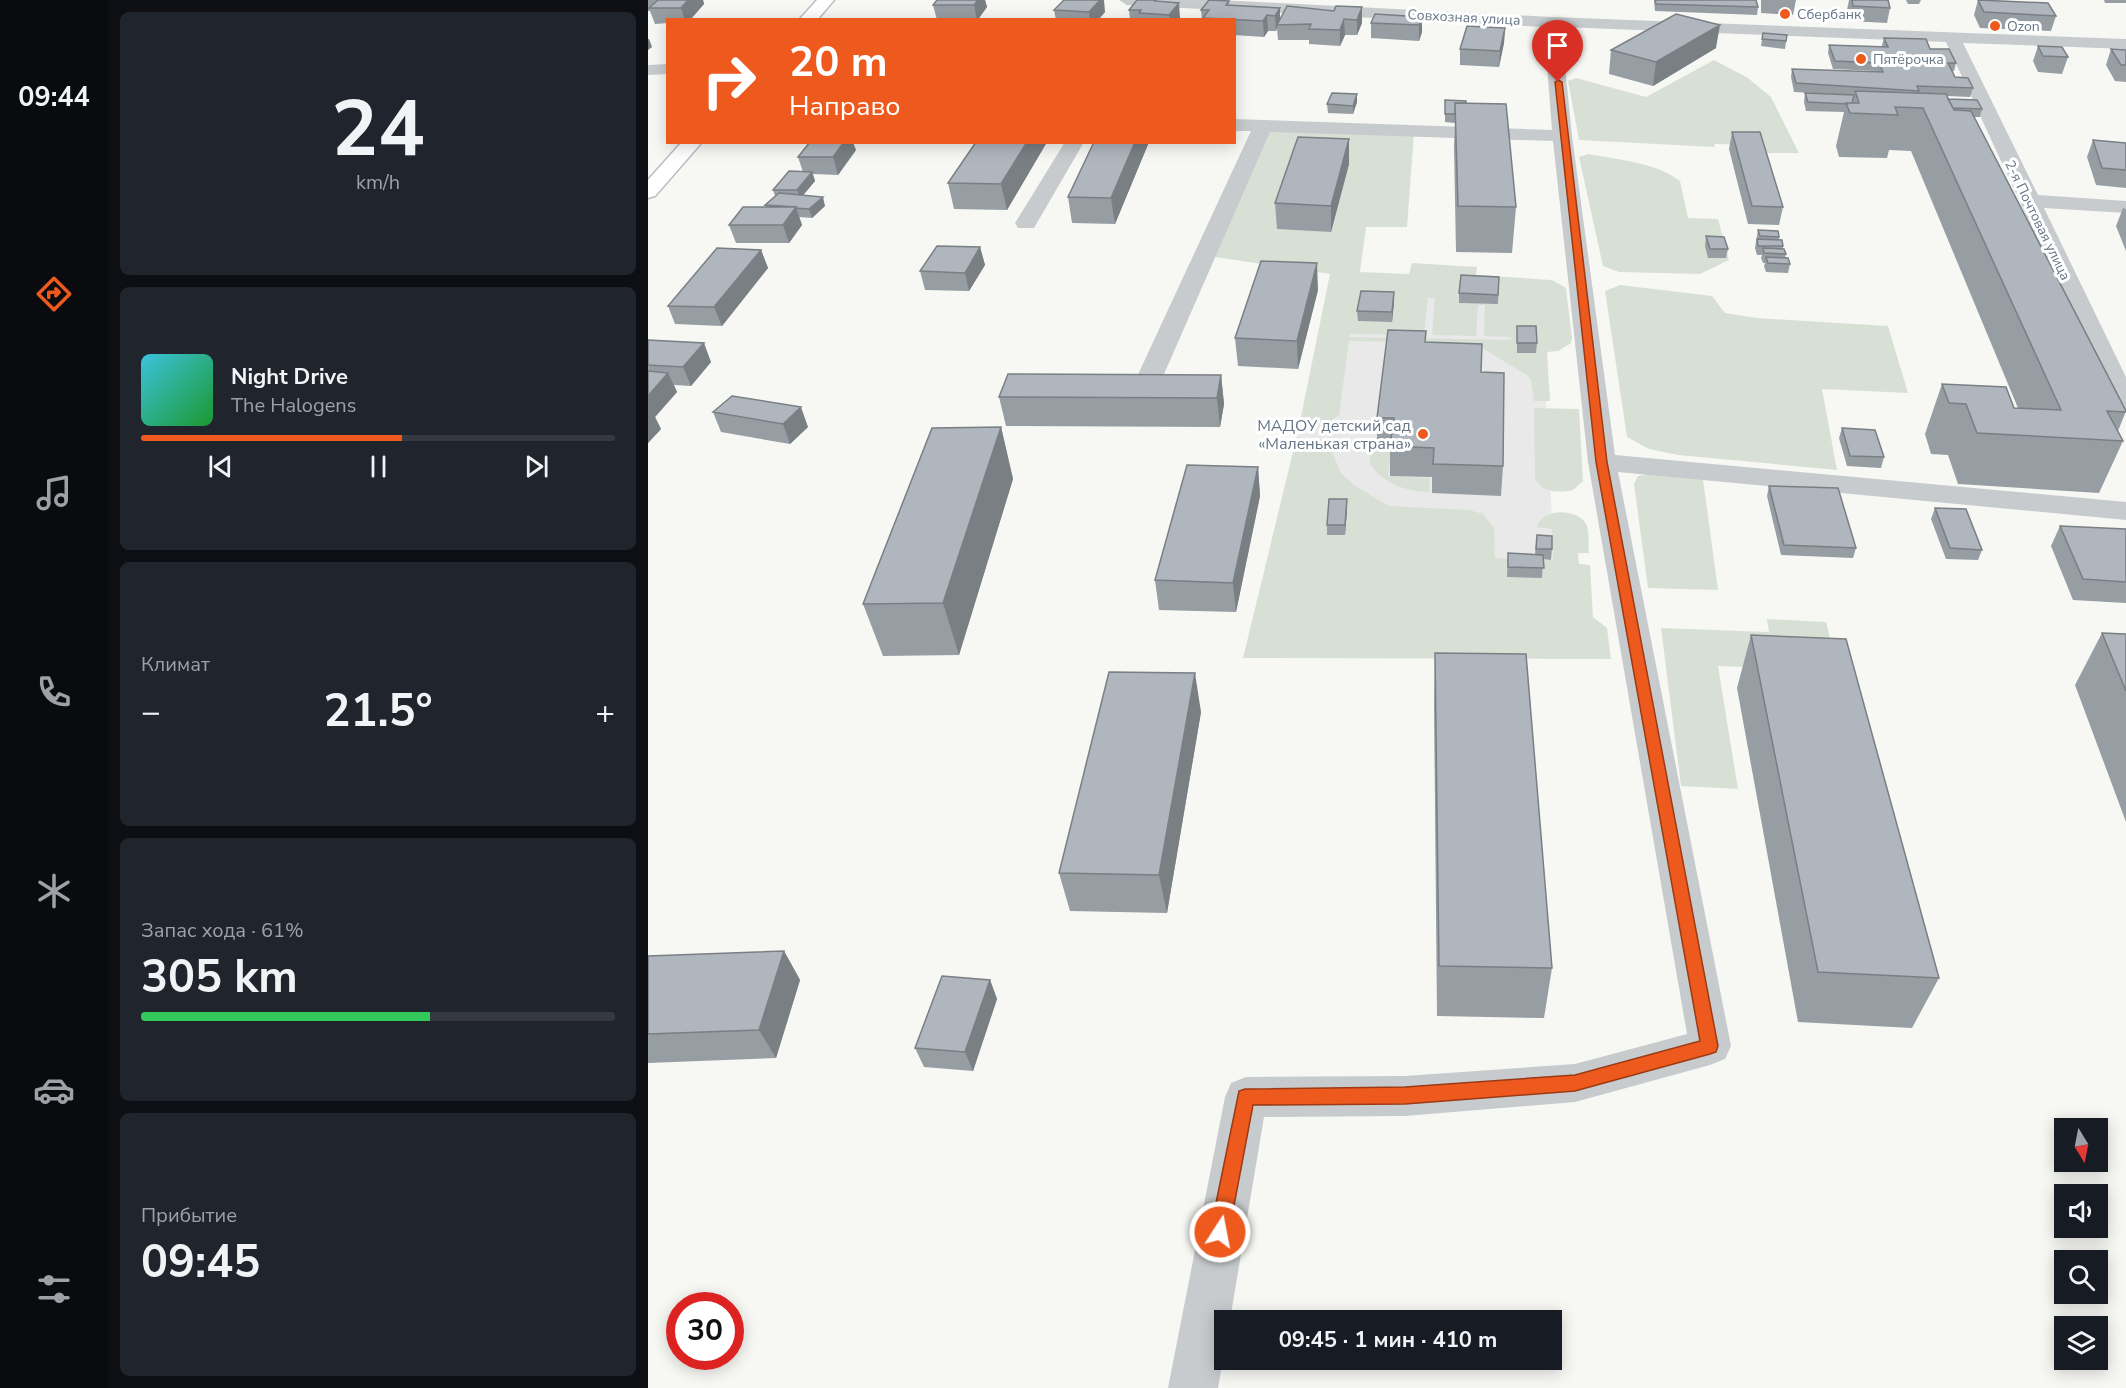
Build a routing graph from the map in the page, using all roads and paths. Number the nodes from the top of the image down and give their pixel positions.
1 (826, 0) edge
2 (1127, 0) edge
3 (1198, 2) edge
4 (809, 18) edge
5 (1552, 22) junction
6 (1952, 37) junction
7 (2126, 44) edge
8 (666, 69) edge
9 (648, 70) edge
10 (1236, 125) edge
11 (1263, 127) junction
12 (1562, 136) junction
13 (691, 144) edge
14 (1074, 144) edge
15 (648, 192) edge
16 (2029, 201) junction
17 (2126, 207) edge
18 (1026, 223) dead end
19 (1148, 381) edge
20 (2126, 403) edge
21 (1602, 462) junction
22 (2126, 511) edge
23 (1193, 1388) edge

1 - 4 main road
2 - 3 street, Совхозная улица
3 - 5 street, Совхозная улица
5 - 6 street, Совхозная улица
5 - 12 street
6 - 7 street, Совхозная улица
6 - 16 street, 2-я Почтовая улица
8 - 9 street
10 - 11 street
11 - 12 street
11 - 19 street
12 - 21 street
13 - 15 main road
14 - 18 street
16 - 17 street
16 - 20 street, 2-я Почтовая улица
21 - 22 street
21 - 23 street

